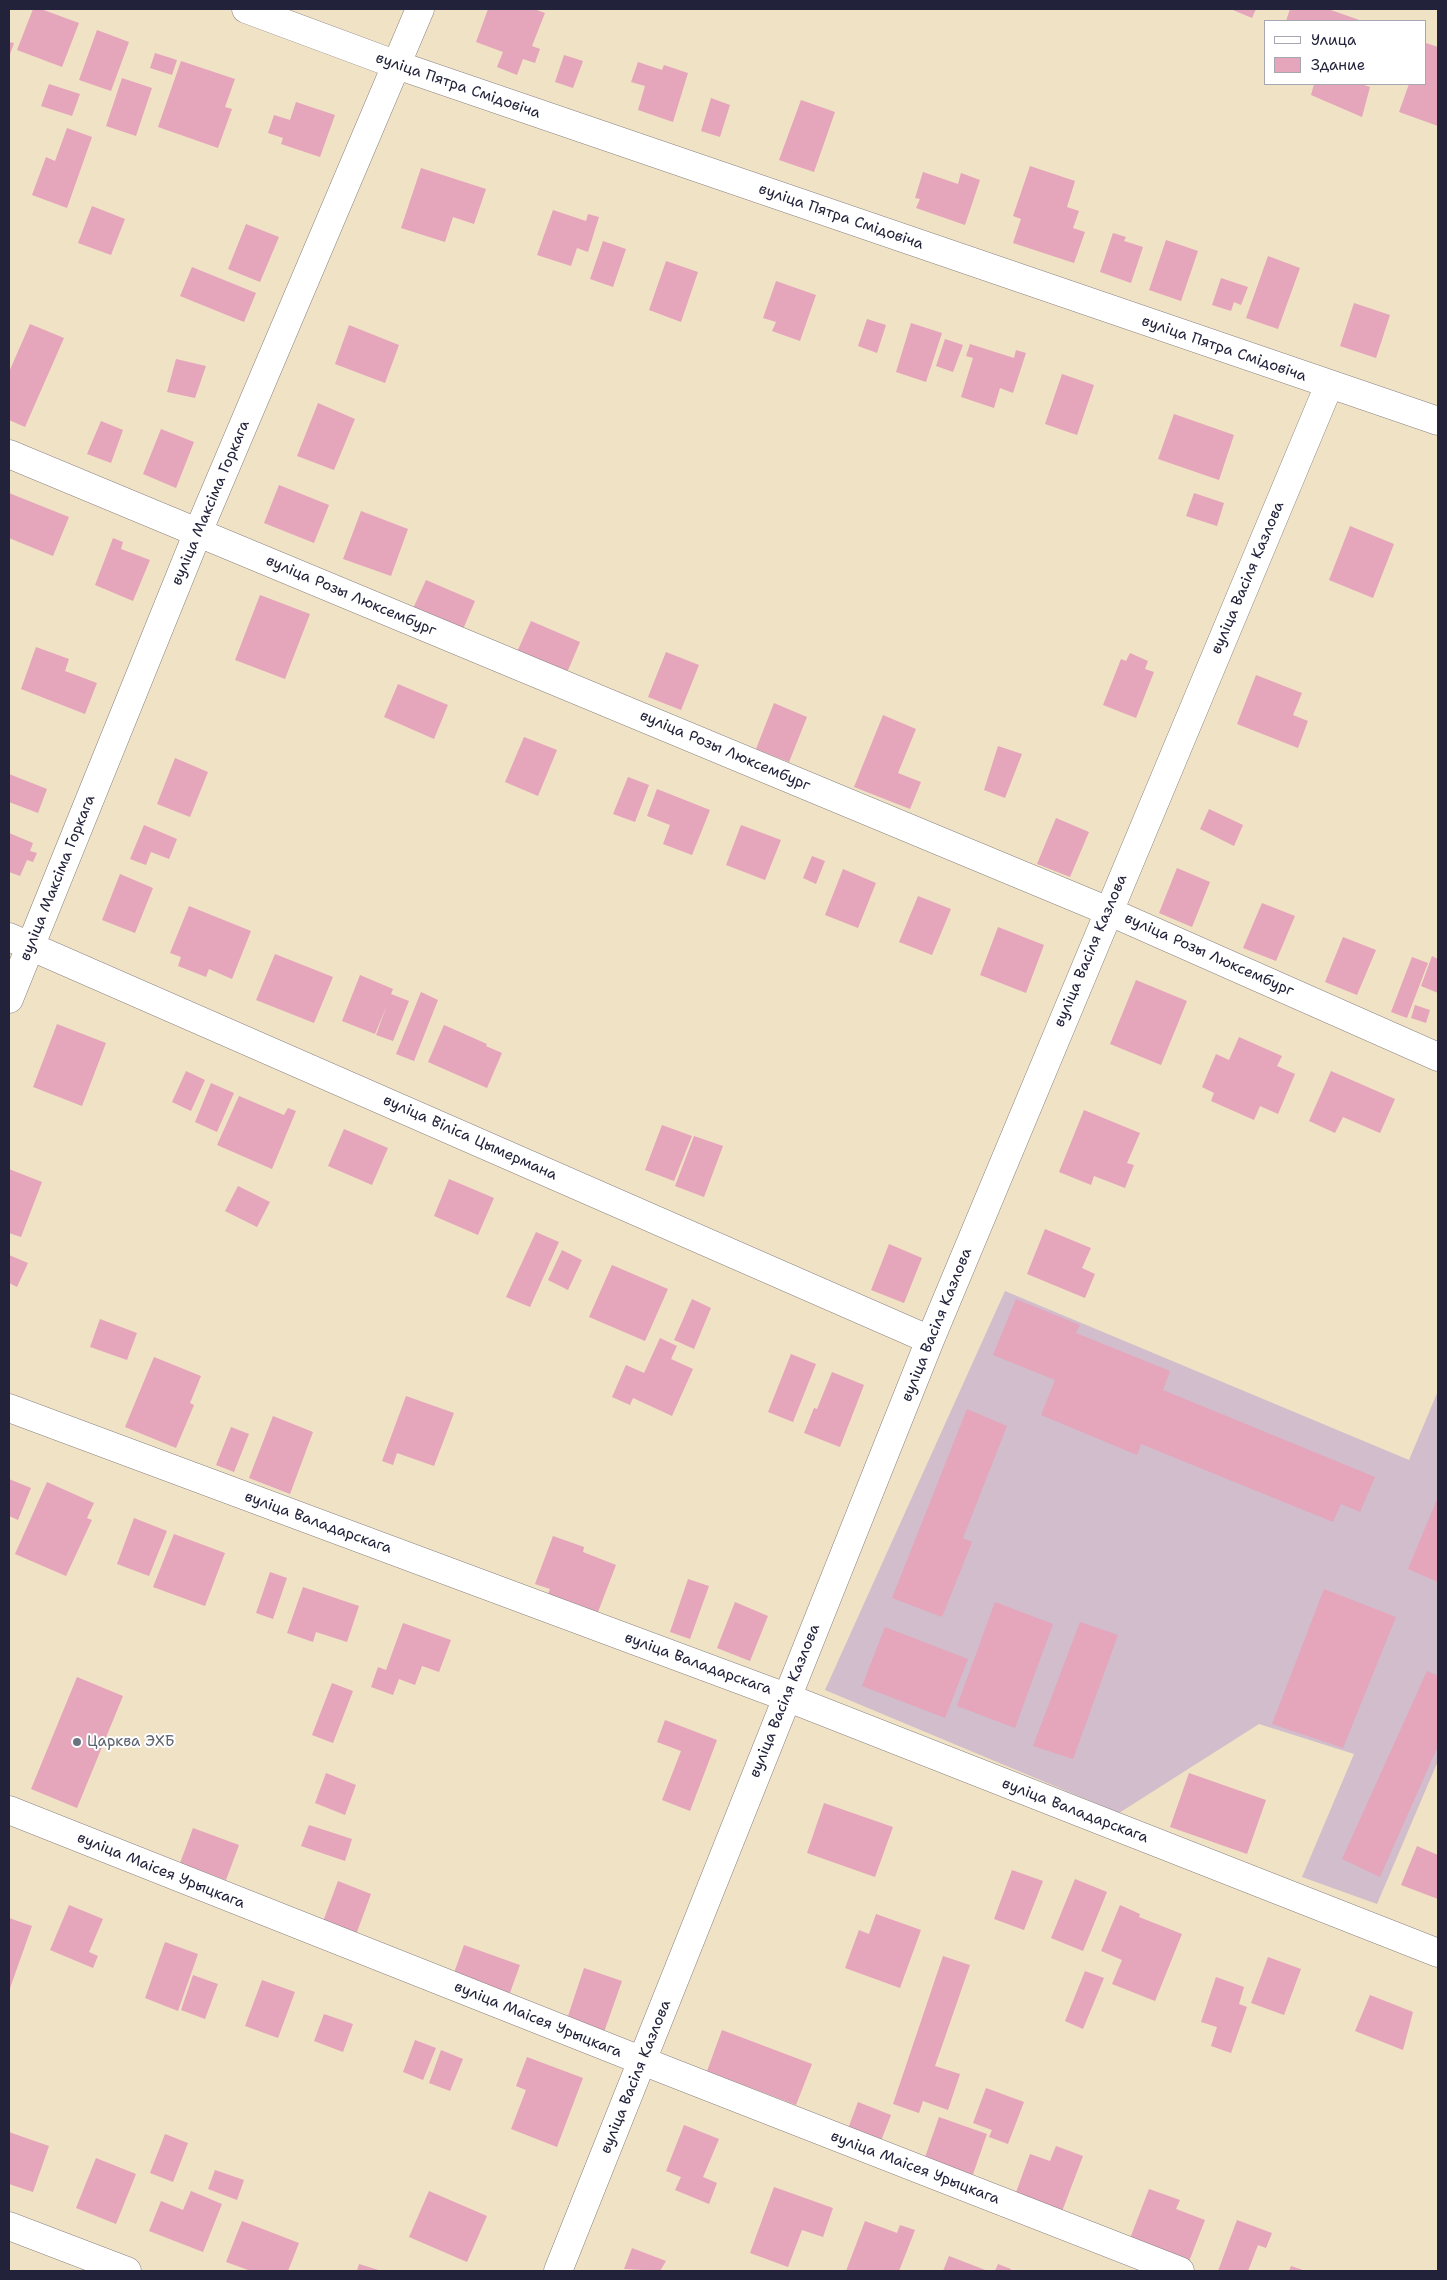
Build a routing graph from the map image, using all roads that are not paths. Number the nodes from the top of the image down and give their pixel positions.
1 (246, 9) edge
2 (420, 9) edge
3 (397, 65) junction
4 (1329, 385) junction
5 (1438, 421) edge
6 (9, 454) edge
7 (198, 532) junction
8 (1108, 911) junction
9 (20, 941) edge
10 (9, 999) edge
11 (1438, 1058) edge
12 (930, 1340) junction
13 (9, 1408) edge
14 (786, 1697) junction
15 (9, 1810) edge
16 (1438, 1953) edge
17 (642, 2061) junction
18 (9, 2226) edge
19 (127, 2271) edge
20 (558, 2271) edge
21 (1180, 2271) edge

1 - 3 street, вуліца Пятра Смідовіча
2 - 3 street, вуліца Максіма Горкага
3 - 4 street, вуліца Пятра Смідовіча
3 - 7 street, вуліца Максіма Горкага
4 - 5 street, вуліца Пятра Смідовіча
4 - 8 street, вуліца Васіля Казлова
6 - 7 street, вуліца Розы Люксембург
7 - 8 street, вуліца Розы Люксембург
7 - 9 street, вуліца Максіма Горкага
8 - 11 street, вуліца Розы Люксембург
8 - 12 street, вуліца Васіля Казлова
9 - 10 street, вуліца Максіма Горкага
9 - 12 street, вуліца Віліса Цымермана
12 - 14 street, вуліца Васіля Казлова
13 - 14 street, вуліца Валадарскага
14 - 16 street, вуліца Валадарскага
14 - 17 street, вуліца Васіля Казлова
15 - 17 street, вуліца Маісея Урыцкага
17 - 20 street, вуліца Васіля Казлова
17 - 21 street, вуліца Маісея Урыцкага
18 - 19 street

